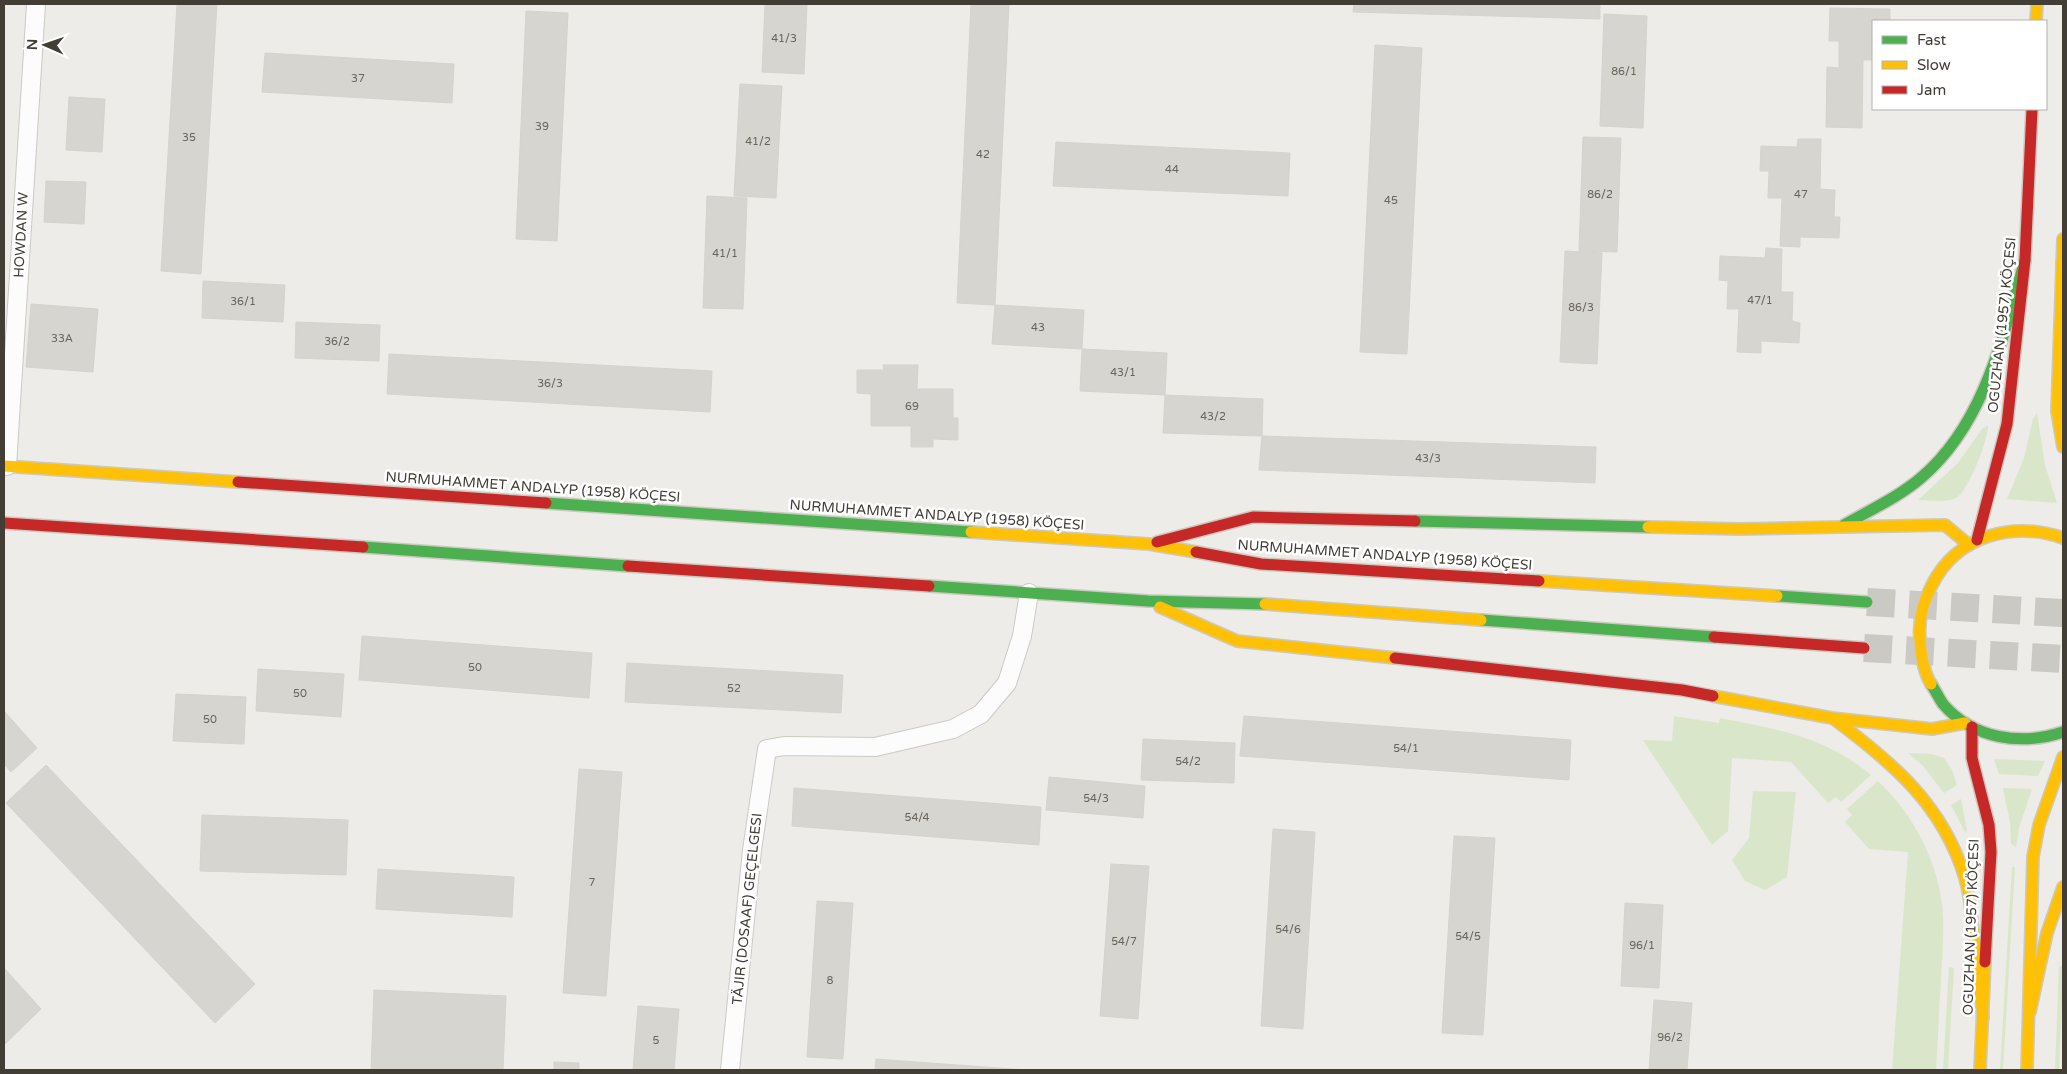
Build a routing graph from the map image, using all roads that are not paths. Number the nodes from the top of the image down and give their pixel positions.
1 (36, 4) edge
2 (2037, 4) edge
3 (2036, 20) edge
4 (2032, 110) edge
5 (2063, 239) edge
6 (2025, 260) junction
7 (2063, 267) edge
8 (2063, 447) edge
9 (6, 466) edge
10 (4, 523) edge
11 (1840, 527) junction
12 (2063, 538) edge
13 (1973, 542) junction
14 (1149, 544) junction
15 (1028, 593) junction
16 (1148, 602) junction
17 (1867, 602) tunnel mouth
18 (1864, 648) tunnel mouth
19 (1832, 718) junction
20 (1969, 725) junction
21 (2063, 732) edge
22 (2063, 757) edge
23 (2063, 887) edge
24 (2030, 1012) junction
25 (1983, 1018) junction
26 (730, 1070) edge
27 (1980, 1070) edge
28 (2027, 1070) edge

1 - 9 street, HOWDAN W
2 - 3 main road
4 - 6 main road, OGUZHAN (1957) KÖÇESI
5 - 7 main road
6 - 11 main road
6 - 13 main road, OGUZHAN (1957) KÖÇESI
7 - 8 main road
9 - 14 main road, NURMUHAMMET ANDALYP (1958) KÖÇESI
10 - 15 main road
11 - 13 main road
11 - 14 main road
12 - 13 main road
13 - 20 main road
14 - 17 main road, NURMUHAMMET ANDALYP (1958) KÖÇESI
15 - 16 main road
15 - 26 street, TÄJIR (DOSAAF) GEÇELGESI
16 - 18 main road
16 - 19 main road
19 - 20 main road
19 - 25 main road
20 - 21 main road
20 - 25 main road, OGUZHAN (1957) KÖÇESI
22 - 24 main road
23 - 24 main road
24 - 28 main road
25 - 27 main road, OGUZHAN (1957) KÖÇESI

